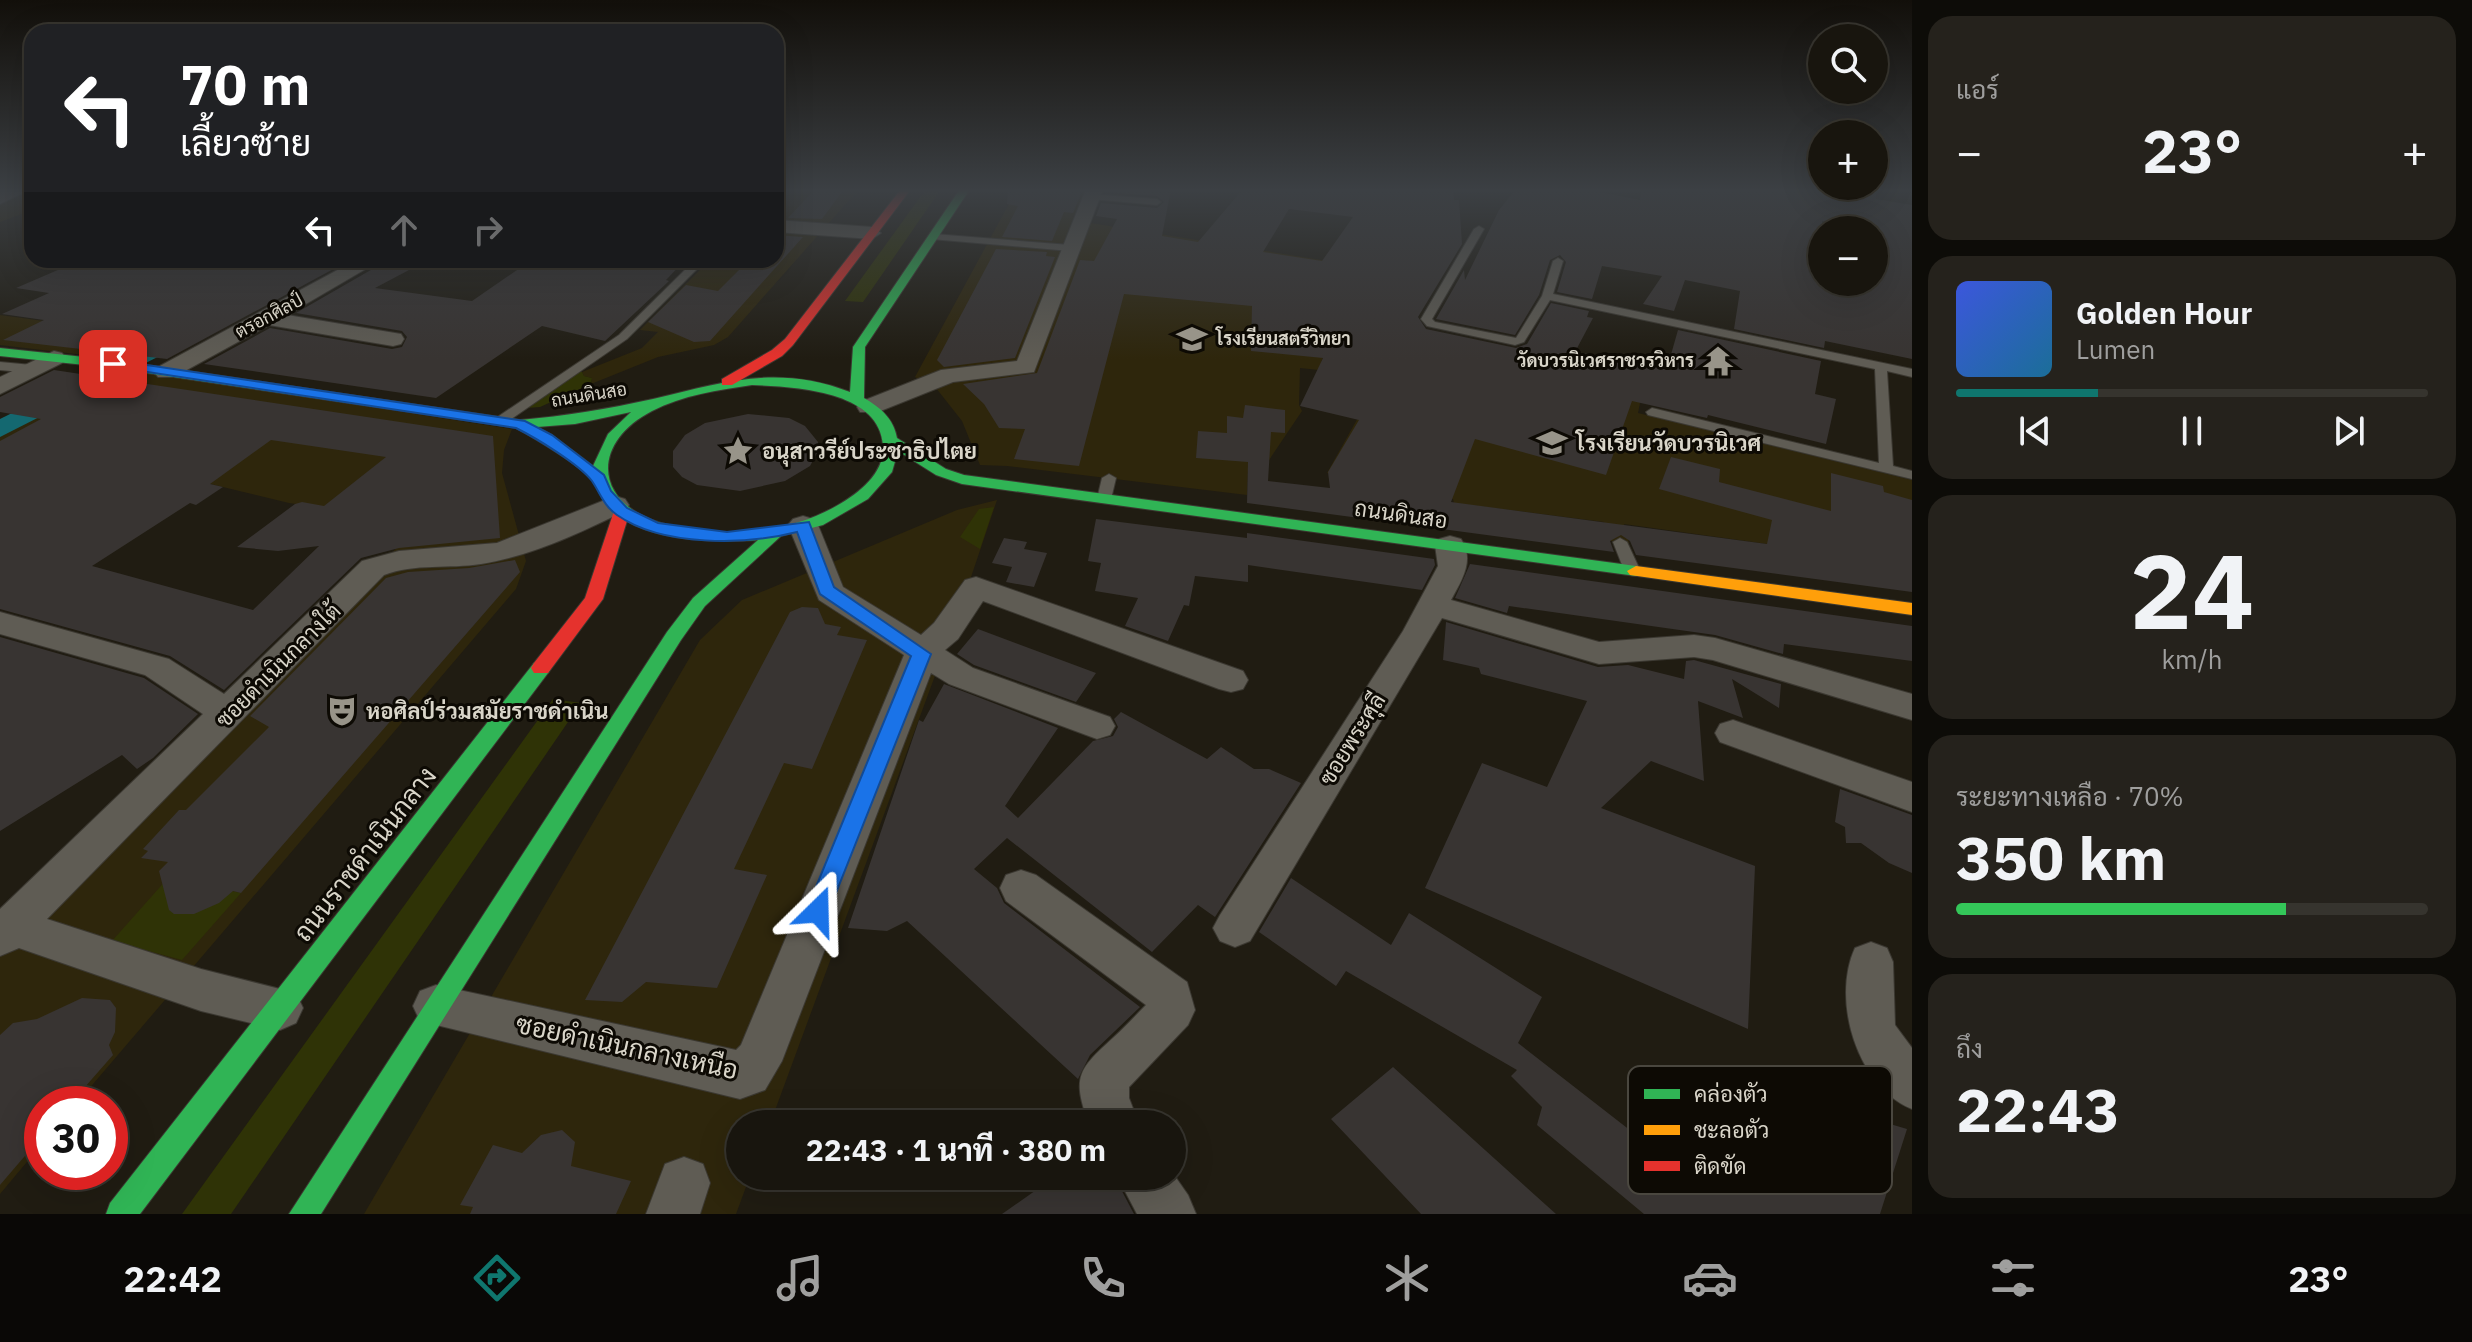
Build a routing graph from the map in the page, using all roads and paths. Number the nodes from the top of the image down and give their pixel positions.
1 (862, 246) edge
2 (928, 246) edge
3 (1041, 246) edge
4 (1469, 246) edge
5 (1070, 248) joint
6 (1558, 261) dead end
7 (357, 268) edge
8 (693, 268) edge
9 (1547, 296) junction
10 (267, 318) junction
11 (393, 339) dead end
12 (0, 352) edge
13 (54, 358) junction
14 (0, 366) edge
15 (1881, 366) junction
16 (32, 369) junction
17 (166, 372) junction
18 (1912, 373) edge
19 (724, 384) junction
20 (0, 387) edge
21 (663, 401) junction
22 (863, 403) junction
23 (1652, 412) dead end
24 (500, 421) junction
25 (520, 424) junction
26 (893, 441) junction
27 (1886, 469) junction
28 (1912, 475) edge
29 (1109, 478) dead end
30 (612, 498) junction
31 (1104, 499) junction
32 (790, 529) junction
33 (1620, 542) dead end
34 (1450, 545) junction
35 (1632, 570) junction
36 (1433, 605) junction
37 (1912, 609) edge
38 (0, 623) edge
39 (921, 654) junction
40 (1231, 680) dead end
41 (1912, 707) edge
42 (228, 713) junction
43 (1097, 726) dead end
44 (1733, 733) dead end
45 (1912, 797) edge
46 (1021, 888) dead end
47 (1235, 928) dead end
48 (6, 932) edge
49 (1871, 962) dead end
50 (436, 1006) junction
51 (280, 1008) junction
52 (1912, 1085) edge
53 (1109, 1110) edge
54 (1153, 1190) edge
55 (121, 1214) edge
56 (304, 1214) edge
57 (1169, 1214) edge

1 - 19 main road
2 - 22 main road
3 - 5 lane
4 - 9 lane
5 - 22 street
6 - 9 lane
7 - 10 street, ตรอกศิลป์
8 - 24 lane
9 - 15 lane
10 - 11 street
10 - 17 street, ตรอกศิลป์
12 - 13 main road, ถนนดินสอ
13 - 16 street
13 - 17 main road, ถนนดินสอ
14 - 16 lane
15 - 18 lane
15 - 27 lane
16 - 20 street
17 - 24 main road, ถนนดินสอ
19 - 21 main road
19 - 22 main road
21 - 25 main road, ถนนดินสอ
21 - 30 main road, ถนนราชดำเนินกลาง
22 - 26 main road
23 - 27 lane
24 - 25 main road, ถนนดินสอ
25 - 30 main road, ถนนดินสอ
26 - 31 main road, ถนนดินสอ
26 - 32 main road
27 - 28 lane
29 - 31 lane
30 - 32 main road, ถนนดินสอ
30 - 42 street, ซอยดำเนินกลางใต้
30 - 51 main road, ถนนราชดำเนินกลาง
31 - 34 main road, ถนนดินสอ
32 - 39 street
32 - 50 main road
33 - 35 lane
34 - 35 main road, ถนนดินสอ
34 - 36 street, ซอยพระศุลี
35 - 37 main road, ถนนดินสอ
36 - 41 street
36 - 47 street, ซอยพระศุลี
38 - 42 street
39 - 40 street
39 - 43 street
39 - 50 street, ซอยดำเนินกลางเหนือ
42 - 48 street, ซอยดำเนินกลางใต้
44 - 45 street
46 - 53 street
48 - 51 street
49 - 52 street
50 - 56 main road
51 - 55 main road, ถนนราชดำเนินกลาง
54 - 57 street

